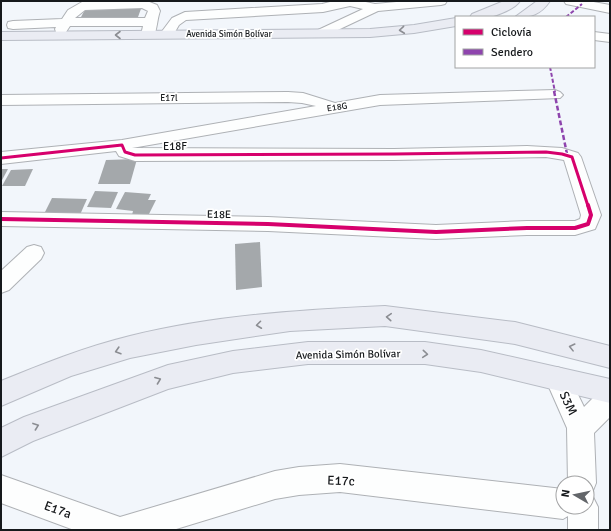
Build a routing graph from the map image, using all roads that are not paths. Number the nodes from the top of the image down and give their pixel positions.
1 (441, 1) edge
2 (514, 1) edge
3 (544, 1) edge
4 (570, 1) edge
5 (376, 8) junction
6 (610, 9) edge
7 (480, 16) edge
8 (524, 16) edge
9 (455, 22) edge
10 (13, 25) dead end
11 (149, 28) junction
12 (61, 29) junction
13 (323, 33) junction
14 (167, 34) junction
15 (1, 36) edge
16 (595, 36) edge
17 (610, 38) edge
18 (399, 44) dead end
19 (1, 49) edge
20 (555, 95) dead end
21 (1, 100) edge
22 (335, 107) junction
23 (122, 145) junction
24 (354, 154) joint
25 (1, 158) edge
26 (1, 219) edge
27 (34, 254) dead end
28 (1, 284) edge
29 (610, 357) edge
30 (558, 378) junction
31 (610, 391) edge
32 (1, 394) edge
33 (610, 399) edge
34 (580, 428) junction
35 (1, 443) edge
36 (582, 475) edge
37 (1, 489) edge
38 (555, 503) edge
39 (583, 515) edge
40 (115, 530) edge
41 (124, 530) edge
42 (582, 530) edge

1 - 5 street
2 - 7 highway
3 - 8 highway
4 - 6 street
5 - 13 street
5 - 14 street
9 -> 13 highway, Avenida Simón Bolívar
10 - 12 street
11 -> 12 highway, Avenida Simón Bolívar
11 - 12 street
11 - 14 highway, Avenida Simón Bolívar
12 - 15 highway, Avenida Simón Bolívar
13 - 14 highway, Avenida Simón Bolívar
16 - 17 street
18 - 19 highway, Avenida Simón Bolívar
20 - 22 street, E18G
21 - 22 street, E17l
22 - 23 street, E18G
23 - 24 street, E18F
23 - 25 street
24 - 26 street, E18E
27 - 28 street
29 -> 32 highway
30 - 31 highway, Avenida Simón Bolívar
30 - 34 street, S3M
35 -> 30 highway, Avenida Simón Bolívar
33 - 34 street, S3M
34 - 36 street, S3M
37 - 40 street, E17a
38 - 41 street, E17c
39 - 42 street

